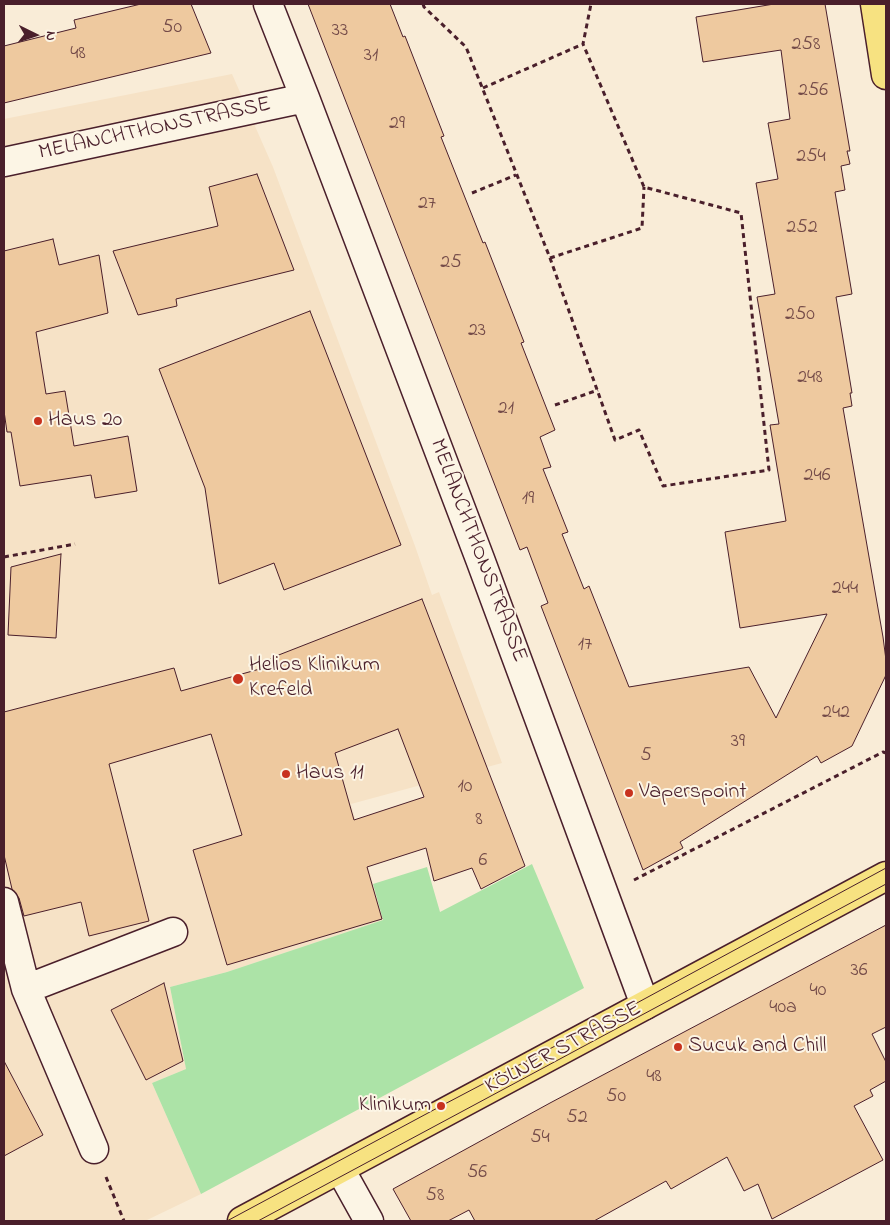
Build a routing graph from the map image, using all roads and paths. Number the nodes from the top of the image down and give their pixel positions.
1 (268, 4) edge
2 (423, 4) edge
3 (591, 4) edge
4 (875, 4) edge
5 (583, 44) junction
6 (886, 75) edge
7 (483, 88) junction
8 (305, 98) junction
9 (4, 162) edge
10 (516, 175) junction
11 (644, 187) junction
12 (472, 193) dead end
13 (550, 258) junction
14 (598, 390) junction
15 (555, 405) dead end
16 (75, 544) dead end
17 (4, 557) edge
18 (886, 753) edge
19 (886, 876) edge
20 (605, 895) junction
21 (4, 902) edge
22 (173, 932) dead end
23 (26, 989) junction
24 (645, 1005) junction
25 (94, 1149) joint
26 (340, 1169) junction
27 (124, 1221) edge
28 (242, 1221) edge
29 (369, 1221) edge

1 - 8 street, MELANCHTHONSTRASSE
2 - 7 path
3 - 5 path
4 - 6 main road
5 - 7 path
5 - 11 path
7 - 10 path
8 - 9 street, MELANCHTHONSTRASSE
8 - 20 street, MELANCHTHONSTRASSE
10 - 12 path
10 - 13 path
11 - 13 path
11 - 14 path
13 - 14 path
14 - 15 path
16 - 17 path
18 - 20 path
19 - 24 main road, KÖLNER STRASSE
20 - 24 street, MELANCHTHONSTRASSE
21 - 23 street
22 - 23 street
23 - 25 street
24 - 26 main road, KÖLNER STRASSE
25 - 27 path
26 - 28 main road, KÖLNER STRASSE
26 - 29 street

